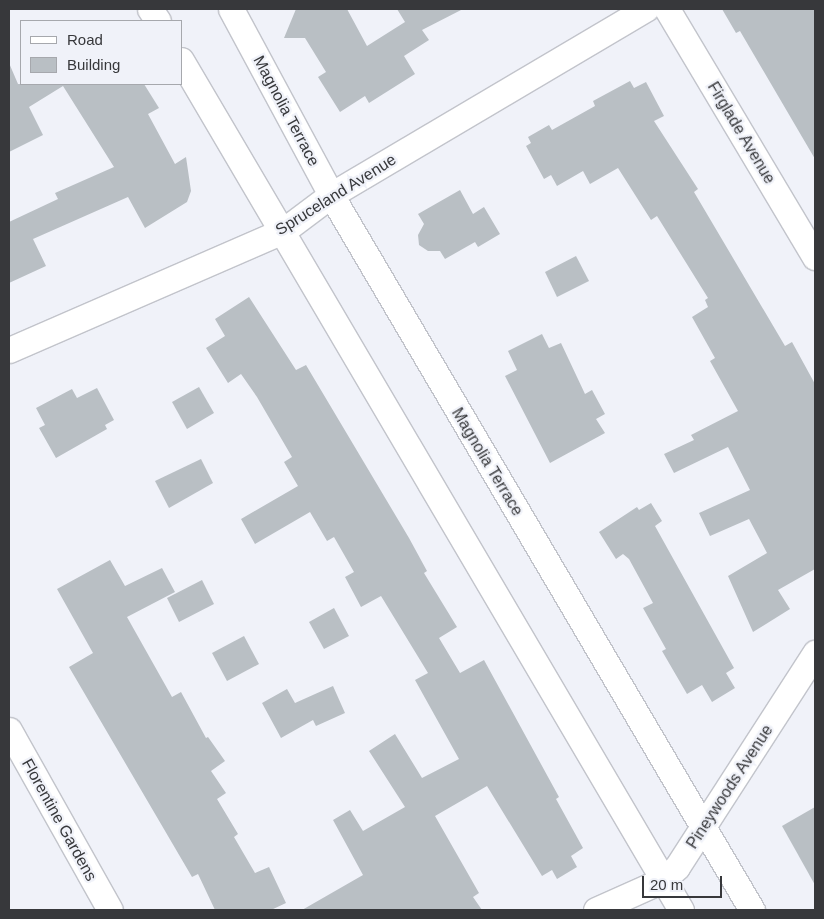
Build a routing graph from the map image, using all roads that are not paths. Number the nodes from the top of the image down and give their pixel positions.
1 (150, 9) edge
2 (232, 9) edge
3 (646, 9) edge
4 (667, 9) edge
5 (157, 20) edge
6 (182, 62) edge
7 (331, 195) junction
8 (283, 231) junction
9 (815, 257) edge
10 (9, 350) edge
11 (815, 653) edge
12 (9, 730) edge
13 (703, 828) junction
14 (663, 880) junction
15 (110, 910) edge
16 (596, 910) edge
17 (680, 910) edge
18 (752, 910) edge

1 - 5 street
2 - 7 street, Magnolia Terrace
3 - 7 street, Spruceland Avenue
4 - 9 street, Firglade Avenue
6 - 8 street
7 - 8 street, Spruceland Avenue
7 - 13 street, Magnolia Terrace
8 - 10 street, Spruceland Avenue
8 - 14 street
11 - 13 street, Pineywoods Avenue
12 - 15 street, Florentine Gardens
13 - 14 street, Pineywoods Avenue
13 - 18 street, Magnolia Terrace
14 - 16 street, Pineywoods Avenue
14 - 17 street

